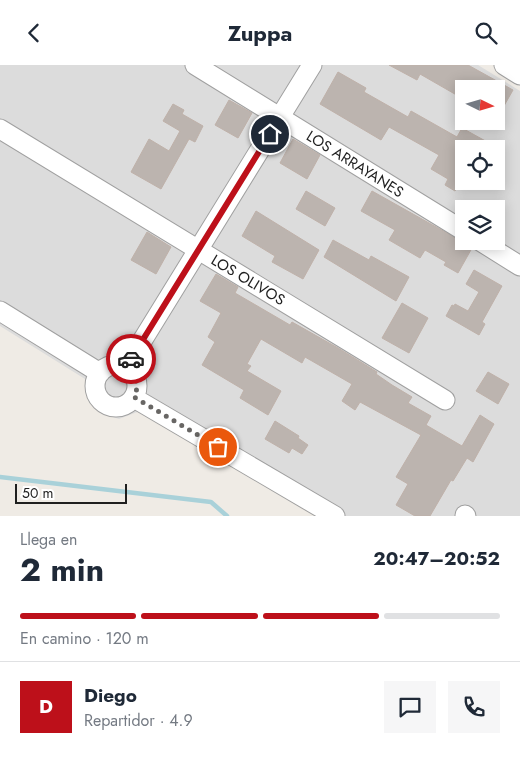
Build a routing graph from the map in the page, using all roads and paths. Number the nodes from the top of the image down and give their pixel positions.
1 (195, 65) edge
2 (312, 65) edge
3 (504, 65) edge
4 (520, 75) edge
5 (281, 118) junction
6 (0, 129) edge
7 (455, 225) edge
8 (198, 250) junction
9 (494, 250) edge
10 (520, 266) edge
11 (0, 311) edge
12 (126, 367) junction
13 (100, 373) junction
14 (134, 397) junction
15 (445, 400) dead end
16 (335, 516) edge

1 - 5 street, LOS ARRAYANES
2 - 5 street
3 - 4 street
5 - 7 street, LOS ARRAYANES
5 - 8 street
6 - 8 street, LOS OLIVOS
8 - 12 street
8 - 15 street, LOS OLIVOS
9 - 10 street
11 - 13 street
12 - 13 street
12 - 14 street
13 - 14 street
14 - 16 street

